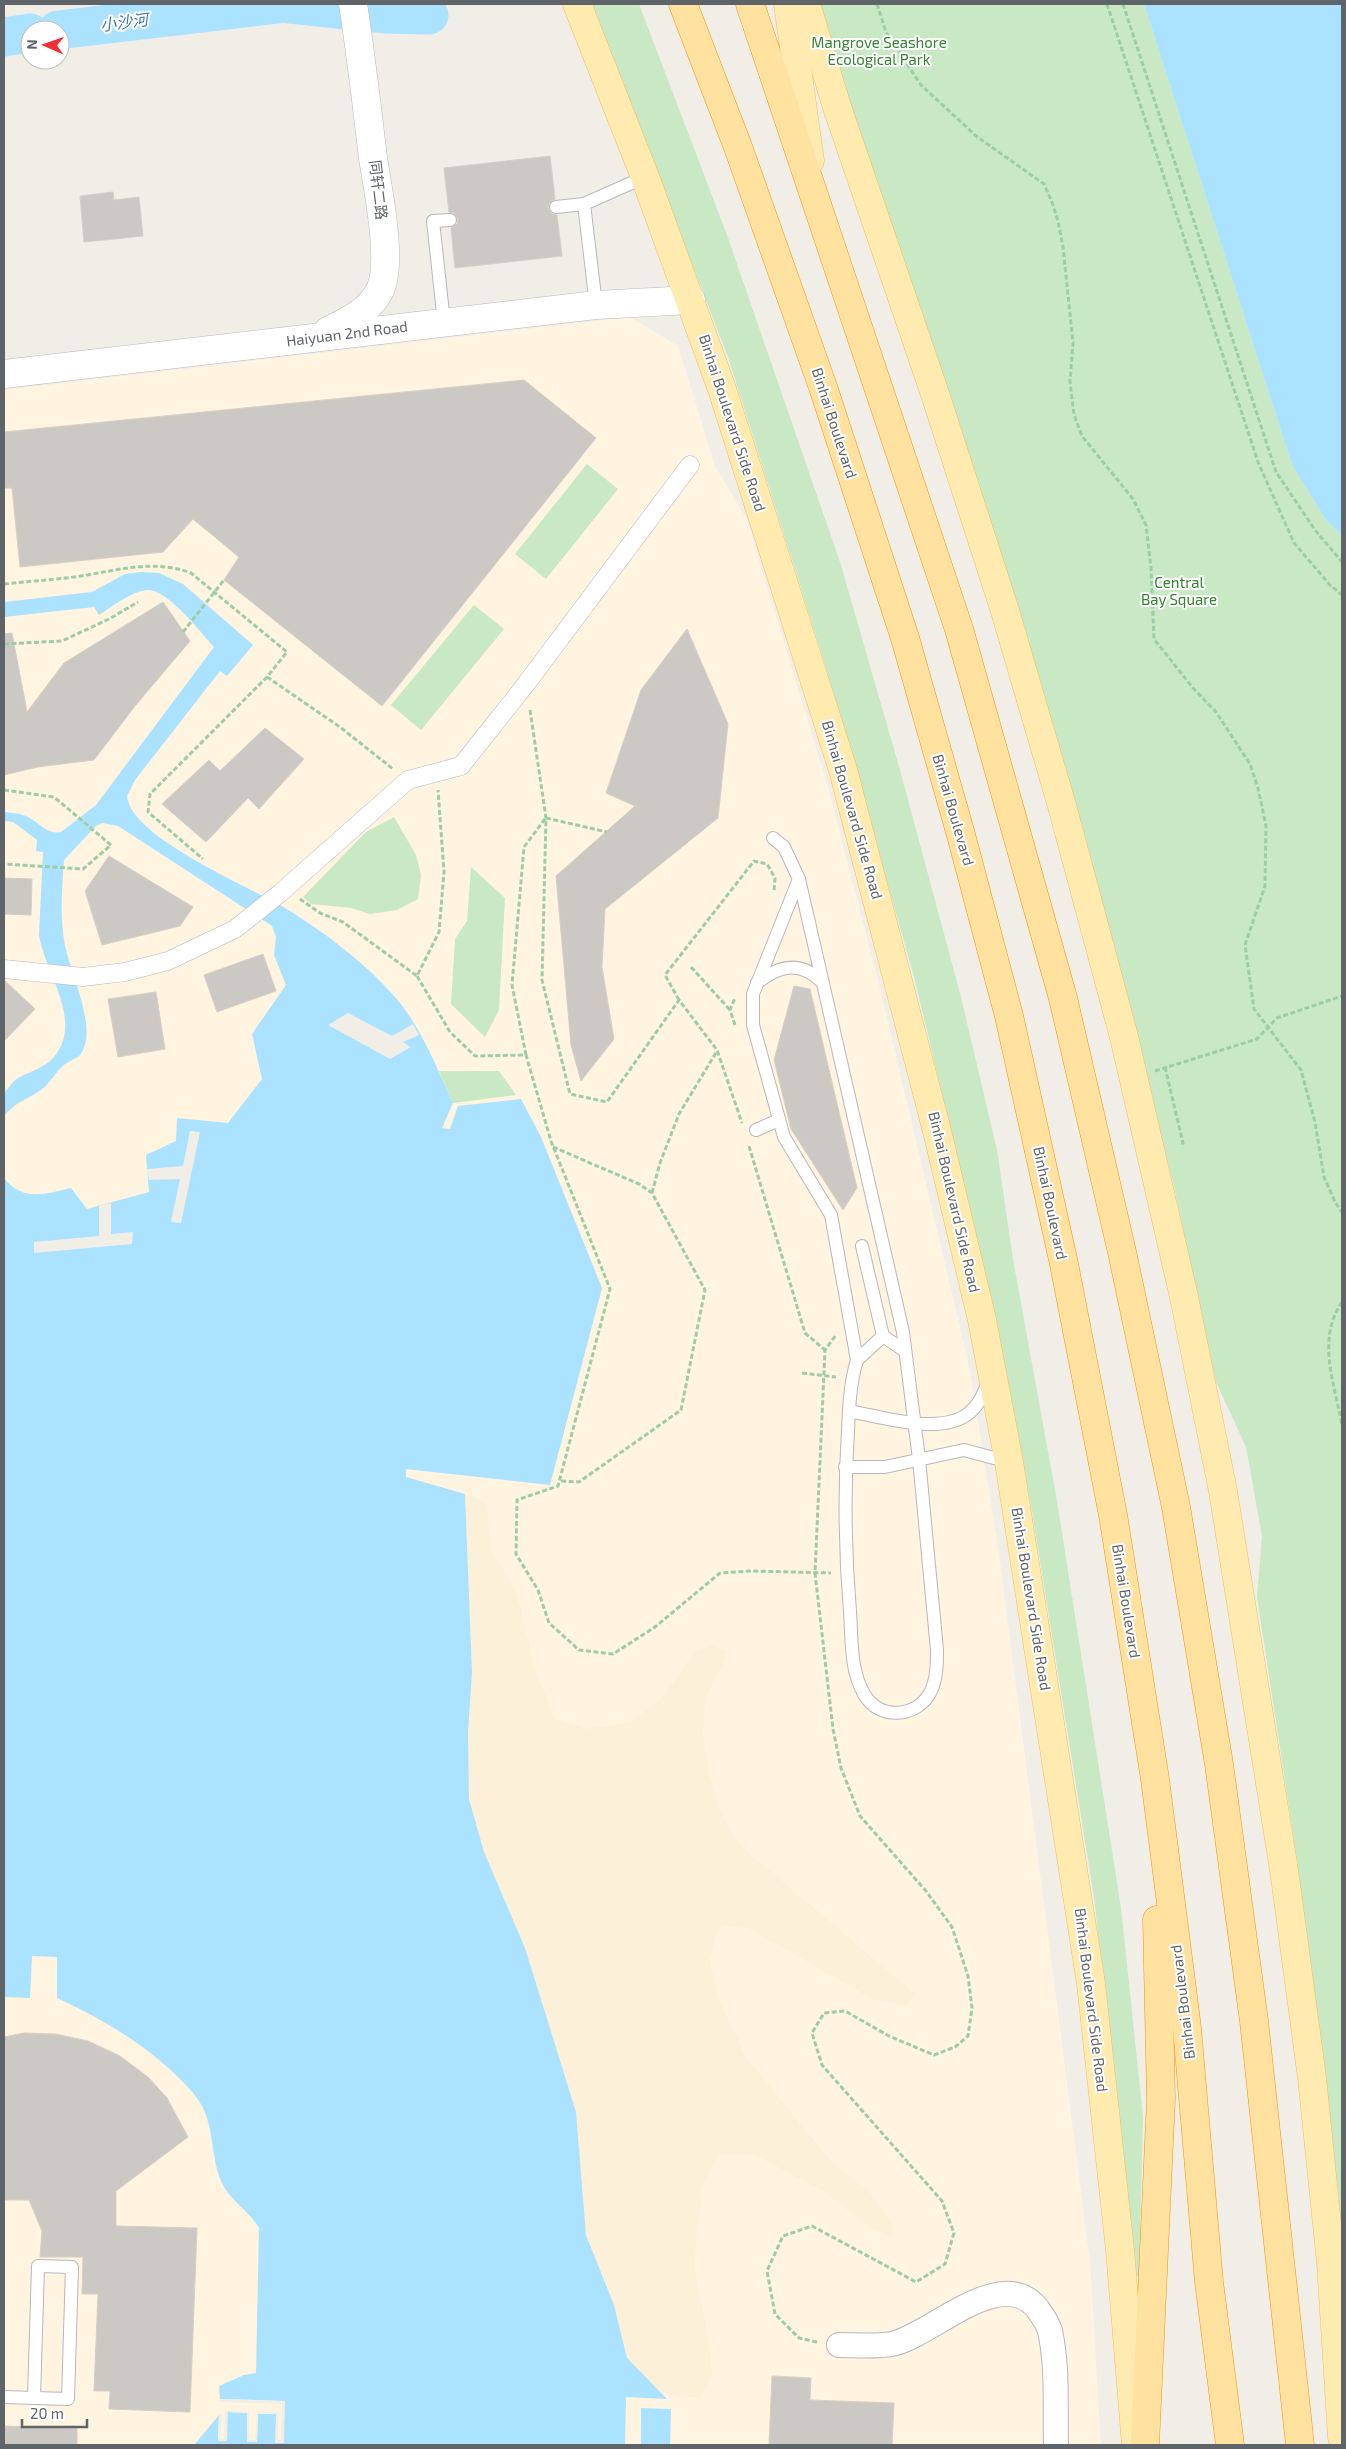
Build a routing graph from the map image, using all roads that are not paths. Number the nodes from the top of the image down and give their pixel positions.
1 (352, 4) edge
2 (577, 4) edge
3 (683, 4) edge
4 (750, 4) edge
5 (788, 4) edge
6 (806, 4) edge
7 (645, 177) junction
8 (815, 194) junction
9 (584, 204) junction
10 (556, 207) dead end
11 (450, 220) dead end
12 (691, 300) junction
13 (596, 305) junction
14 (444, 322) junction
15 (310, 340) junction
16 (4, 374) edge
17 (690, 465) dead end
18 (773, 838) dead end
19 (800, 879) junction
20 (4, 969) edge
21 (822, 982) junction
22 (756, 984) junction
23 (779, 1120) junction
24 (756, 1130) dead end
25 (862, 1246) dead end
26 (882, 1336) junction
27 (905, 1351) junction
28 (857, 1360) junction
29 (992, 1370) junction
30 (849, 1411) junction
31 (915, 1423) junction
32 (919, 1460) junction
33 (1009, 1462) junction
34 (845, 1467) junction
35 (1155, 1779) junction
36 (828, 2343) road end
37 (4, 2397) edge
38 (34, 2398) junction
39 (1342, 2437) edge
40 (1056, 2445) edge
41 (1136, 2445) edge
42 (1145, 2445) edge
43 (1230, 2445) edge
44 (1300, 2445) edge

1 - 15 street, 同轩二路
2 - 7 main road, Binhai Boulevard Side Road
3 - 35 highway, Binhai Boulevard
4 - 8 highway
5 - 8 main road
6 - 39 main road
7 - 9 lane
7 - 12 main road, Binhai Boulevard Side Road
8 - 44 highway
9 - 10 lane
9 - 13 lane
11 - 14 lane
12 - 13 street, Haiyuan 2nd Road
12 - 29 main road, Binhai Boulevard Side Road
13 - 14 street, Haiyuan 2nd Road
14 - 15 street, Haiyuan 2nd Road
15 - 16 street, Haiyuan 2nd Road
17 - 20 street
18 - 19 lane
19 - 21 lane
19 - 22 lane
21 - 22 lane
21 - 27 lane
22 - 23 lane
23 - 24 lane
23 - 28 lane
25 - 26 lane
26 - 27 lane
26 - 28 lane
27 - 31 lane
28 - 30 lane
29 - 31 lane
29 - 33 main road, Binhai Boulevard Side Road
30 - 31 lane
30 - 34 lane
31 - 32 lane
32 - 33 lane
32 - 34 lane
32 - 34 lane
33 - 41 main road, Binhai Boulevard Side Road
35 - 42 highway
35 - 43 highway, Binhai Boulevard
36 - 40 street
37 - 38 lane
38 - 38 lane

